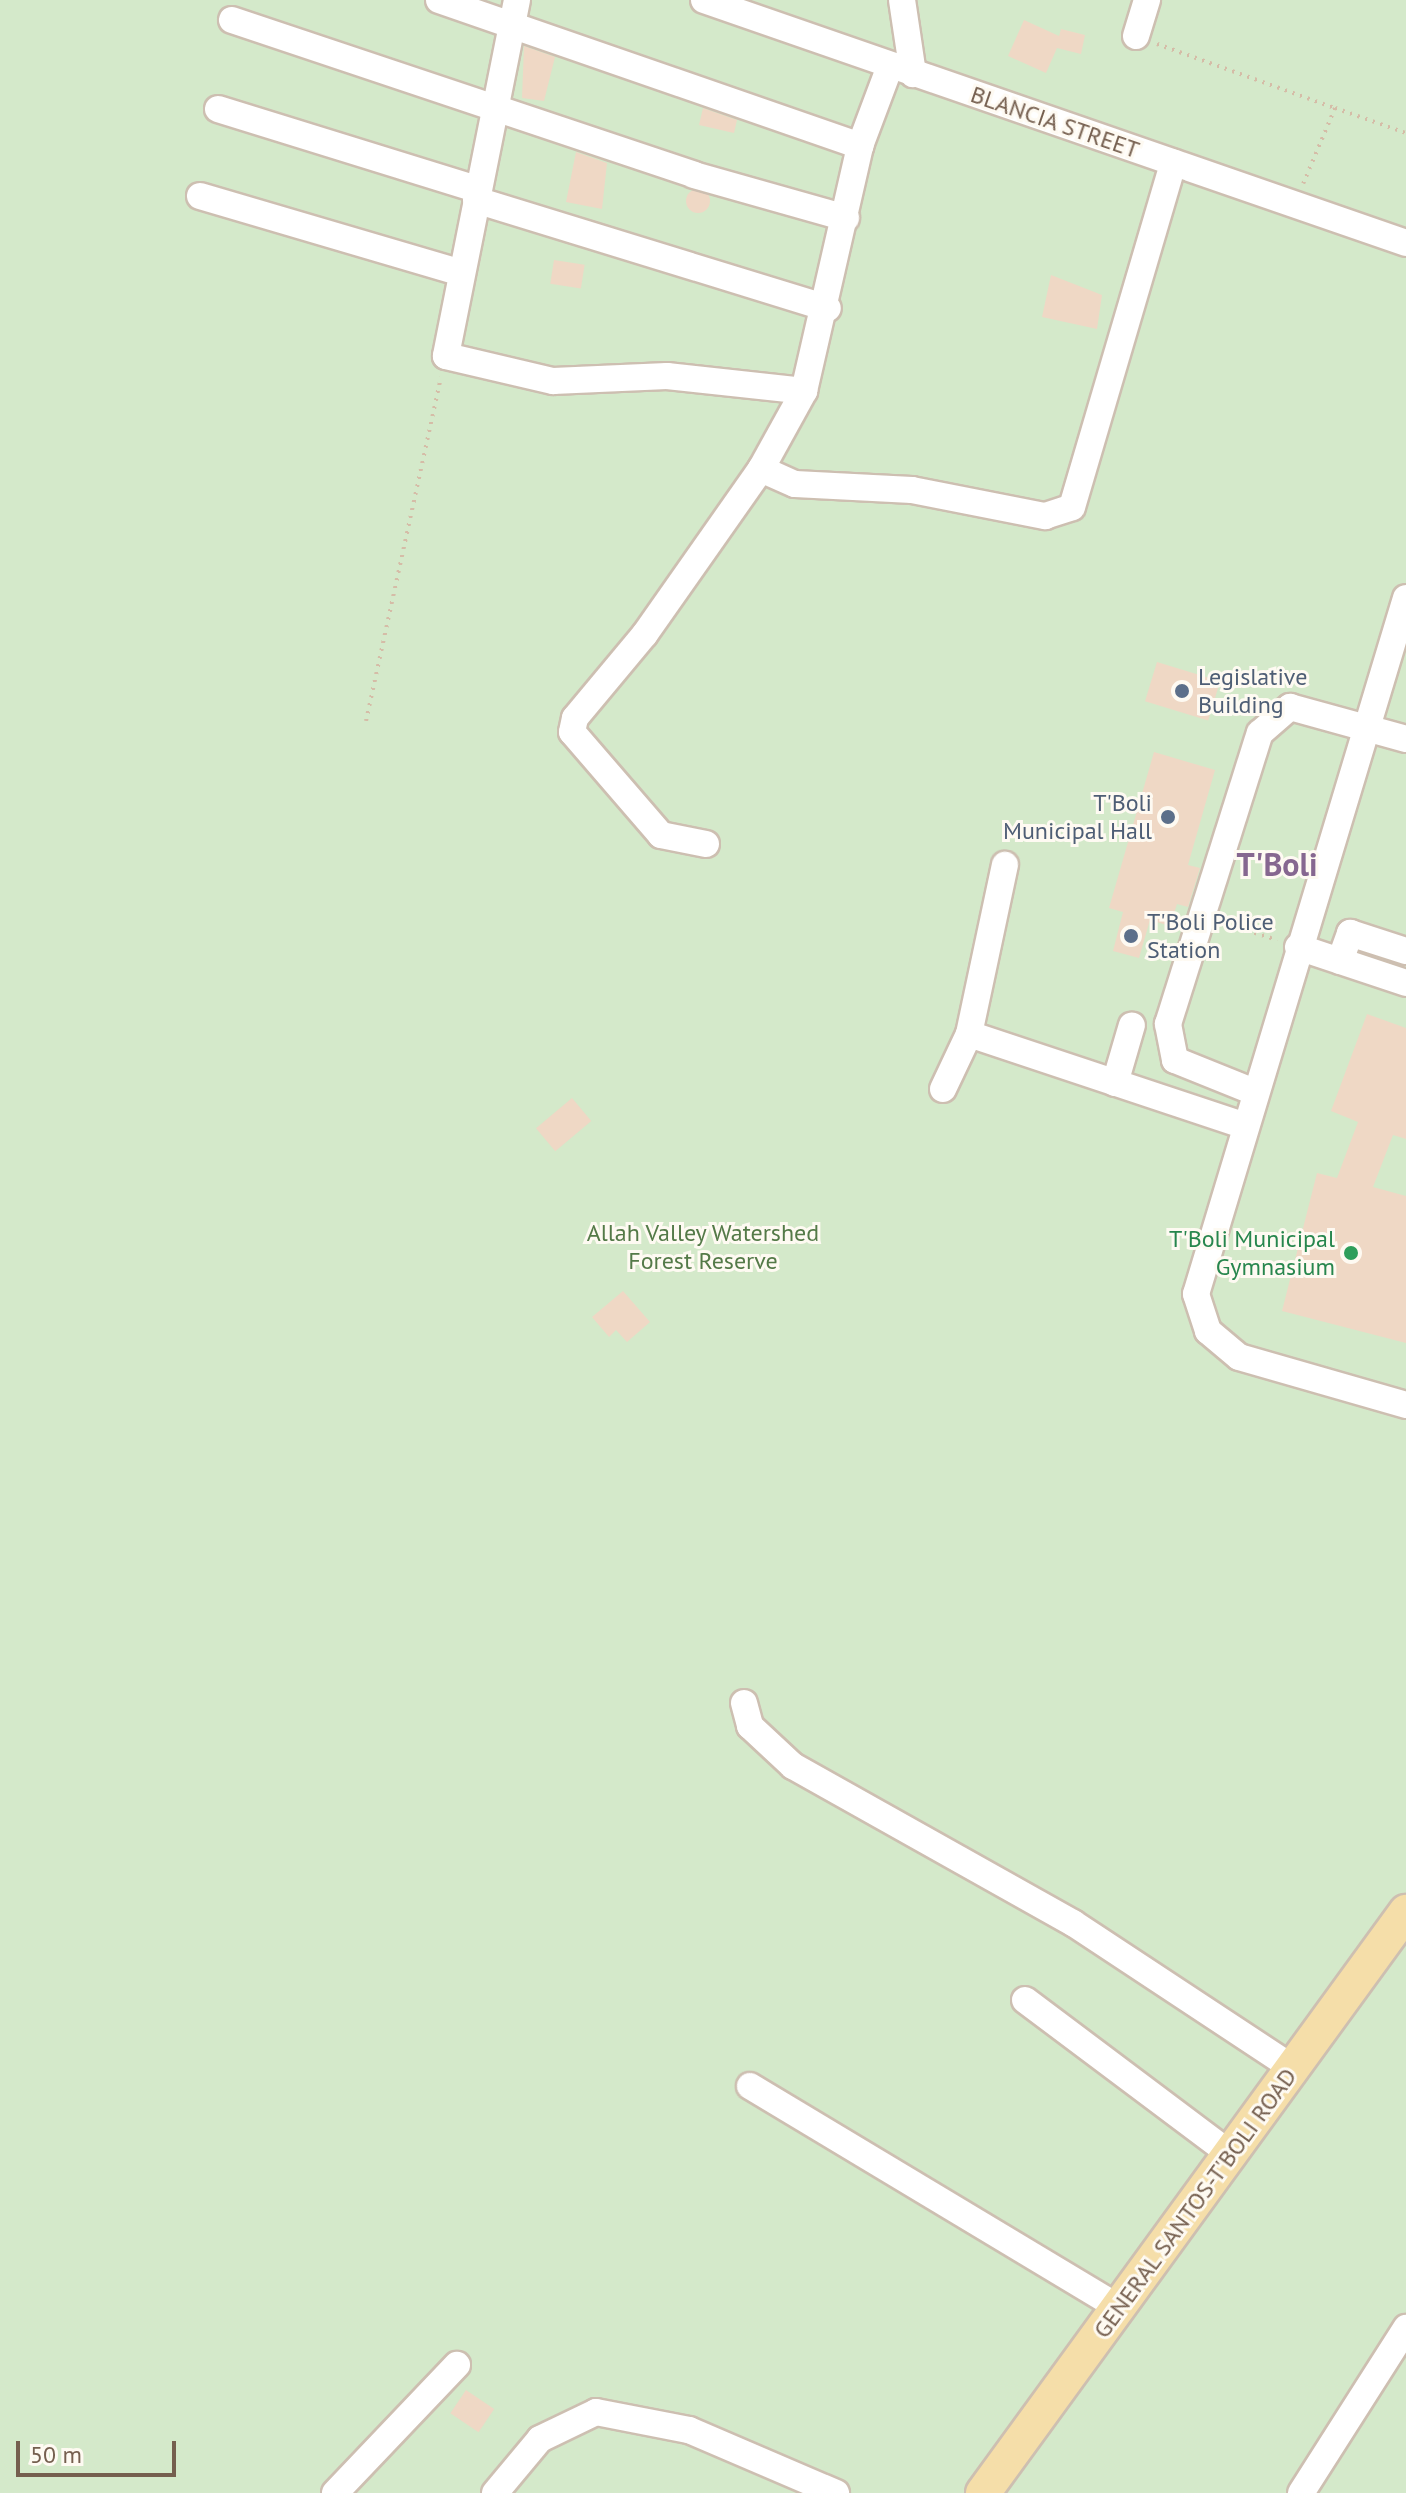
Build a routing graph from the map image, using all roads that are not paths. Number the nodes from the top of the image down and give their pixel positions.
1 (439, 0) edge
2 (704, 0) edge
3 (902, 0) edge
4 (1147, 0) edge
5 (515, 12) edge
6 (232, 20) dead end
7 (1136, 36) road end
8 (901, 70) junction
9 (218, 109) dead end
10 (499, 111) junction
11 (860, 146) junction
12 (1173, 163) junction
13 (477, 195) junction
14 (200, 196) dead end
15 (846, 218) junction
16 (1406, 243) edge
17 (461, 273) junction
18 (828, 308) junction
19 (804, 391) junction
20 (761, 469) junction
21 (1406, 598) edge
22 (1369, 729) junction
23 (1406, 739) edge
24 (706, 844) dead end
25 (1005, 865) dead end
26 (1298, 947) junction
27 (1406, 951) edge
28 (1340, 961) junction
29 (1406, 983) edge
30 (1132, 1025) dead end
31 (969, 1034) junction
32 (1115, 1083) junction
33 (943, 1089) dead end
34 (1252, 1091) junction
35 (1242, 1125) junction
36 (1406, 1405) edge
37 (744, 1703) dead end
38 (1400, 1932) edge
39 (1025, 2000) dead end
40 (1293, 2068) junction
41 (750, 2086) dead end
42 (1230, 2154) junction
43 (1120, 2308) junction
44 (1406, 2328) edge
45 (457, 2365) dead end
46 (335, 2493) edge
47 (495, 2493) edge
48 (836, 2493) edge
49 (983, 2493) edge
50 (1301, 2493) edge

1 - 5 street
2 - 8 street, BLANCIA STREET
3 - 8 street
4 - 7 street
5 - 10 street
5 - 11 street
6 - 10 street
8 - 11 street
8 - 12 street, BLANCIA STREET
9 - 13 street
10 - 13 street
10 - 15 street
11 - 15 street
12 - 16 street, BLANCIA STREET
12 - 20 street
13 - 17 street
13 - 18 street
14 - 17 street
15 - 18 street
17 - 19 street
18 - 19 street
19 - 20 street
20 - 24 street
21 - 22 street
22 - 23 street
22 - 26 street
22 - 34 street
25 - 31 street
26 - 28 street
26 - 34 street
27 - 28 street
28 - 29 street
30 - 32 street
31 - 32 street
31 - 33 street
32 - 35 street
34 - 35 street
35 - 36 street
37 - 40 street
38 - 40 main road, GENERAL SANTOS-T'BOLI ROAD
39 - 42 street
40 - 42 main road, GENERAL SANTOS-T'BOLI ROAD
41 - 43 street
42 - 43 main road, GENERAL SANTOS-T'BOLI ROAD
43 - 49 main road, GENERAL SANTOS-T'BOLI ROAD
44 - 50 street
45 - 46 street
47 - 48 street

